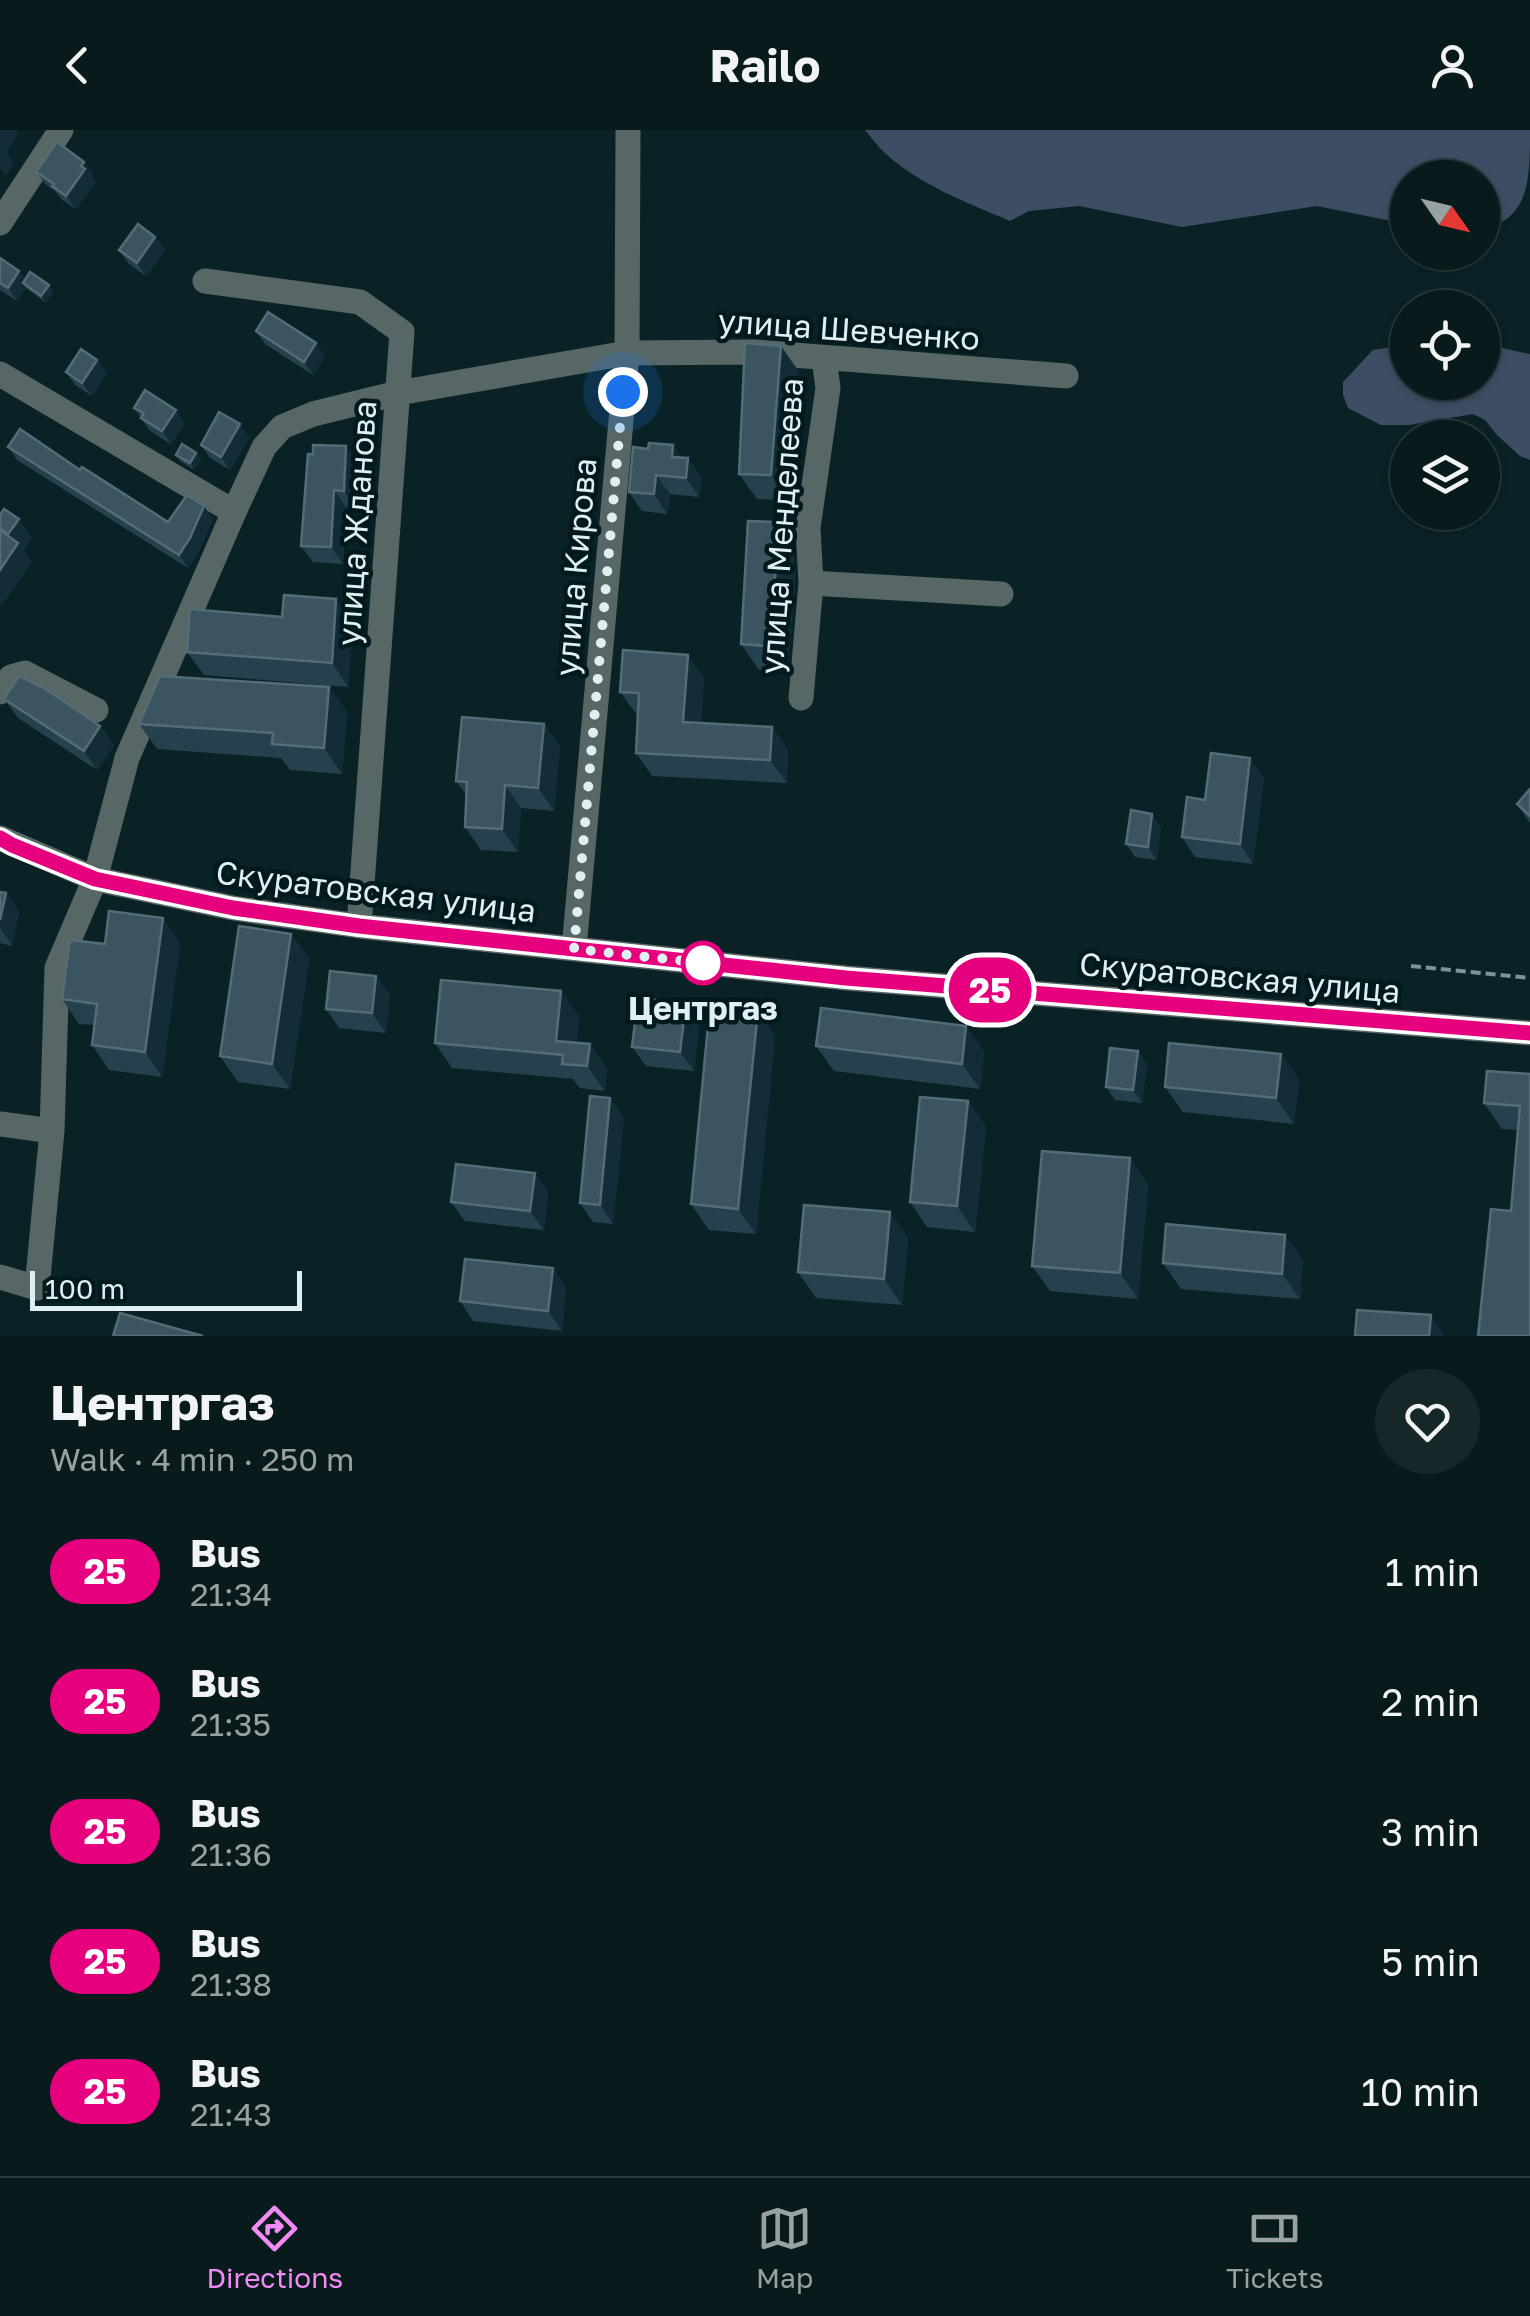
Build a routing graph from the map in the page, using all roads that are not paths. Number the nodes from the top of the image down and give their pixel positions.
1 (61, 130) edge
2 (628, 130) edge
3 (0, 224) edge
4 (205, 282) dead end
5 (626, 353) junction
6 (824, 359) junction
7 (0, 374) edge
8 (1066, 376) dead end
9 (398, 393) junction
10 (234, 512) junction
11 (811, 582) junction
12 (1001, 594) dead end
13 (0, 692) edge
14 (801, 698) dead end
15 (96, 710) dead end
16 (0, 838) edge
17 (95, 879) junction
18 (359, 926) junction
19 (574, 949) junction
20 (1530, 1034) edge
21 (0, 1124) edge
22 (52, 1131) junction
23 (0, 1277) edge

1 - 3 street
2 - 5 street, улица Кирова
4 - 9 street, улица Жданова
5 - 6 street, улица Шевченко
5 - 9 street, улица Шевченко
5 - 19 street, улица Кирова
6 - 8 street, улица Шевченко
6 - 11 street, улица Менделеева
7 - 10 street
9 - 10 street, улица Шевченко
9 - 18 street, улица Жданова
10 - 17 street, улица Шевченко
11 - 12 street
11 - 14 street, улица Менделеева
13 - 15 street
16 - 17 street, Скуратовская улица
17 - 18 street, Скуратовская улица
17 - 22 street, улица Шевченко
18 - 19 street, Скуратовская улица
19 - 20 street, Скуратовская улица
21 - 22 street
22 - 23 street, улица Шевченко

